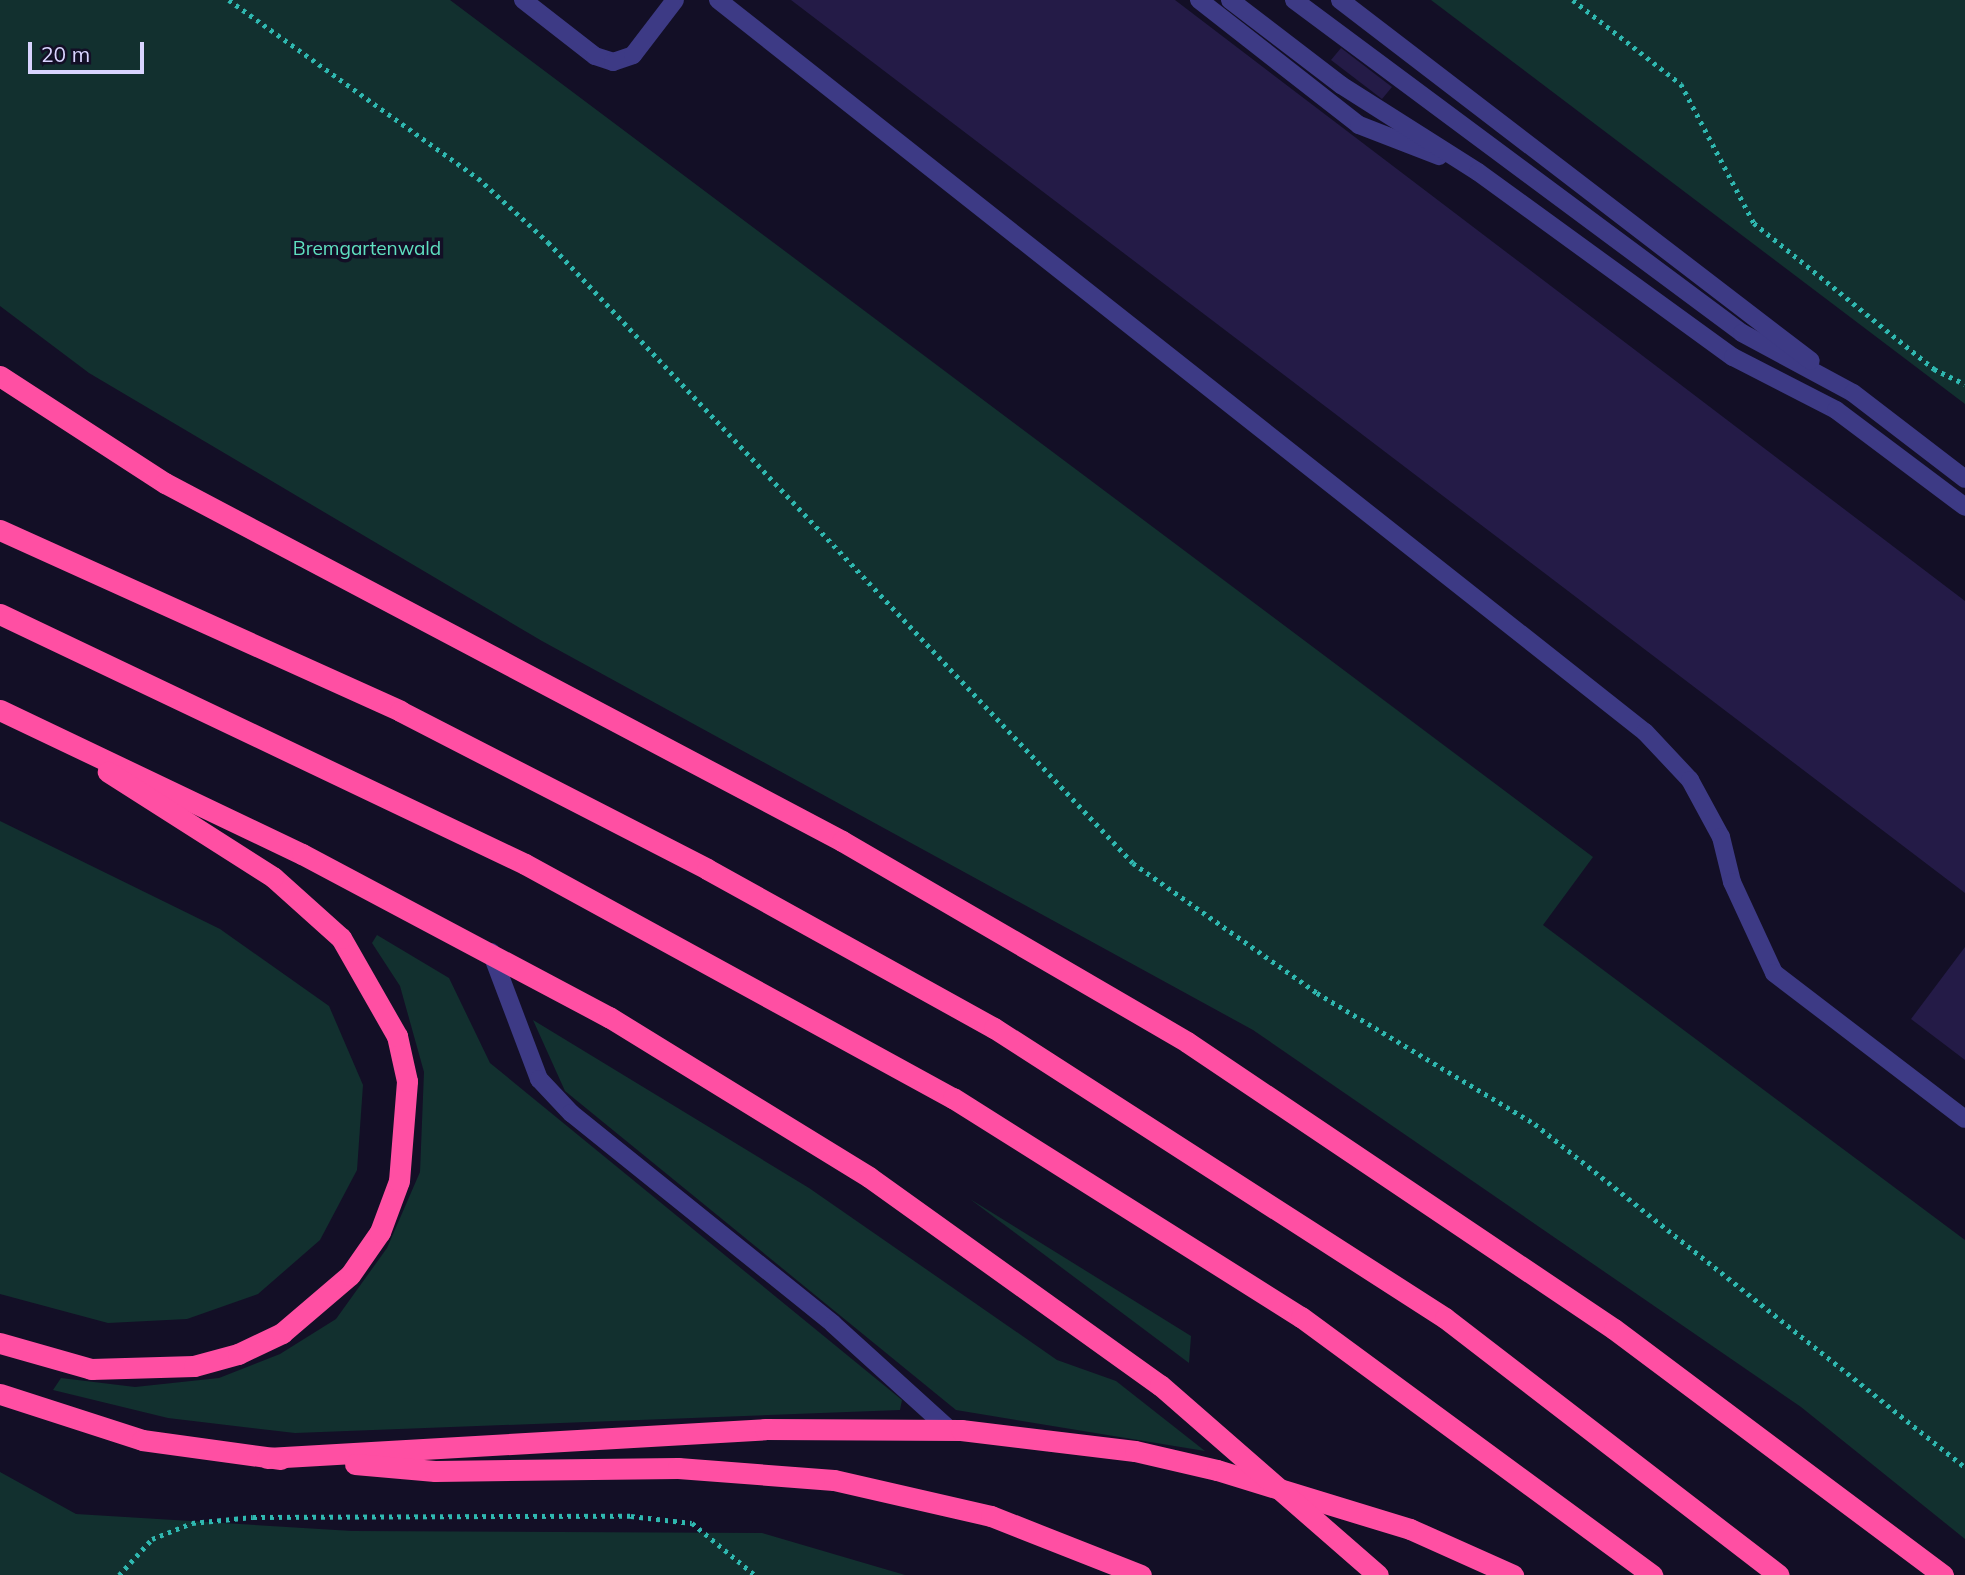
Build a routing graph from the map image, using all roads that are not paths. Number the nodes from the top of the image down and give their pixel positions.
1 (523, 0) edge
2 (675, 0) edge
3 (718, 0) edge
4 (1199, 0) edge
5 (1230, 0) edge
6 (1294, 0) edge
7 (1340, 0) edge
8 (1478, 172) junction
9 (0, 376) edge
10 (1853, 393) junction
11 (1965, 479) edge
12 (1965, 507) edge
13 (0, 530) edge
14 (0, 614) edge
15 (0, 710) edge
16 (35, 726) junction
17 (491, 952) junction
18 (1965, 1119) edge
19 (0, 1343) edge
20 (0, 1394) edge
21 (949, 1429) junction
22 (267, 1458) junction
23 (1856, 1508) junction
24 (1141, 1575) edge
25 (1378, 1575) edge
26 (1513, 1575) edge
27 (1652, 1575) edge
28 (1779, 1575) edge
29 (1931, 1575) edge
30 (1943, 1575) edge

1 - 2 lane
3 - 18 lane
4 - 8 lane
5 - 8 lane
6 - 10 lane
7 - 10 lane
8 - 12 lane
9 - 23 highway
10 - 11 lane
13 - 28 highway
14 - 27 highway
15 - 16 highway
16 - 17 highway
16 - 19 highway
17 - 21 lane
17 - 25 highway, bridge
20 - 22 highway
21 - 22 highway
21 - 26 highway
22 - 24 highway
23 - 29 highway
23 - 30 highway

